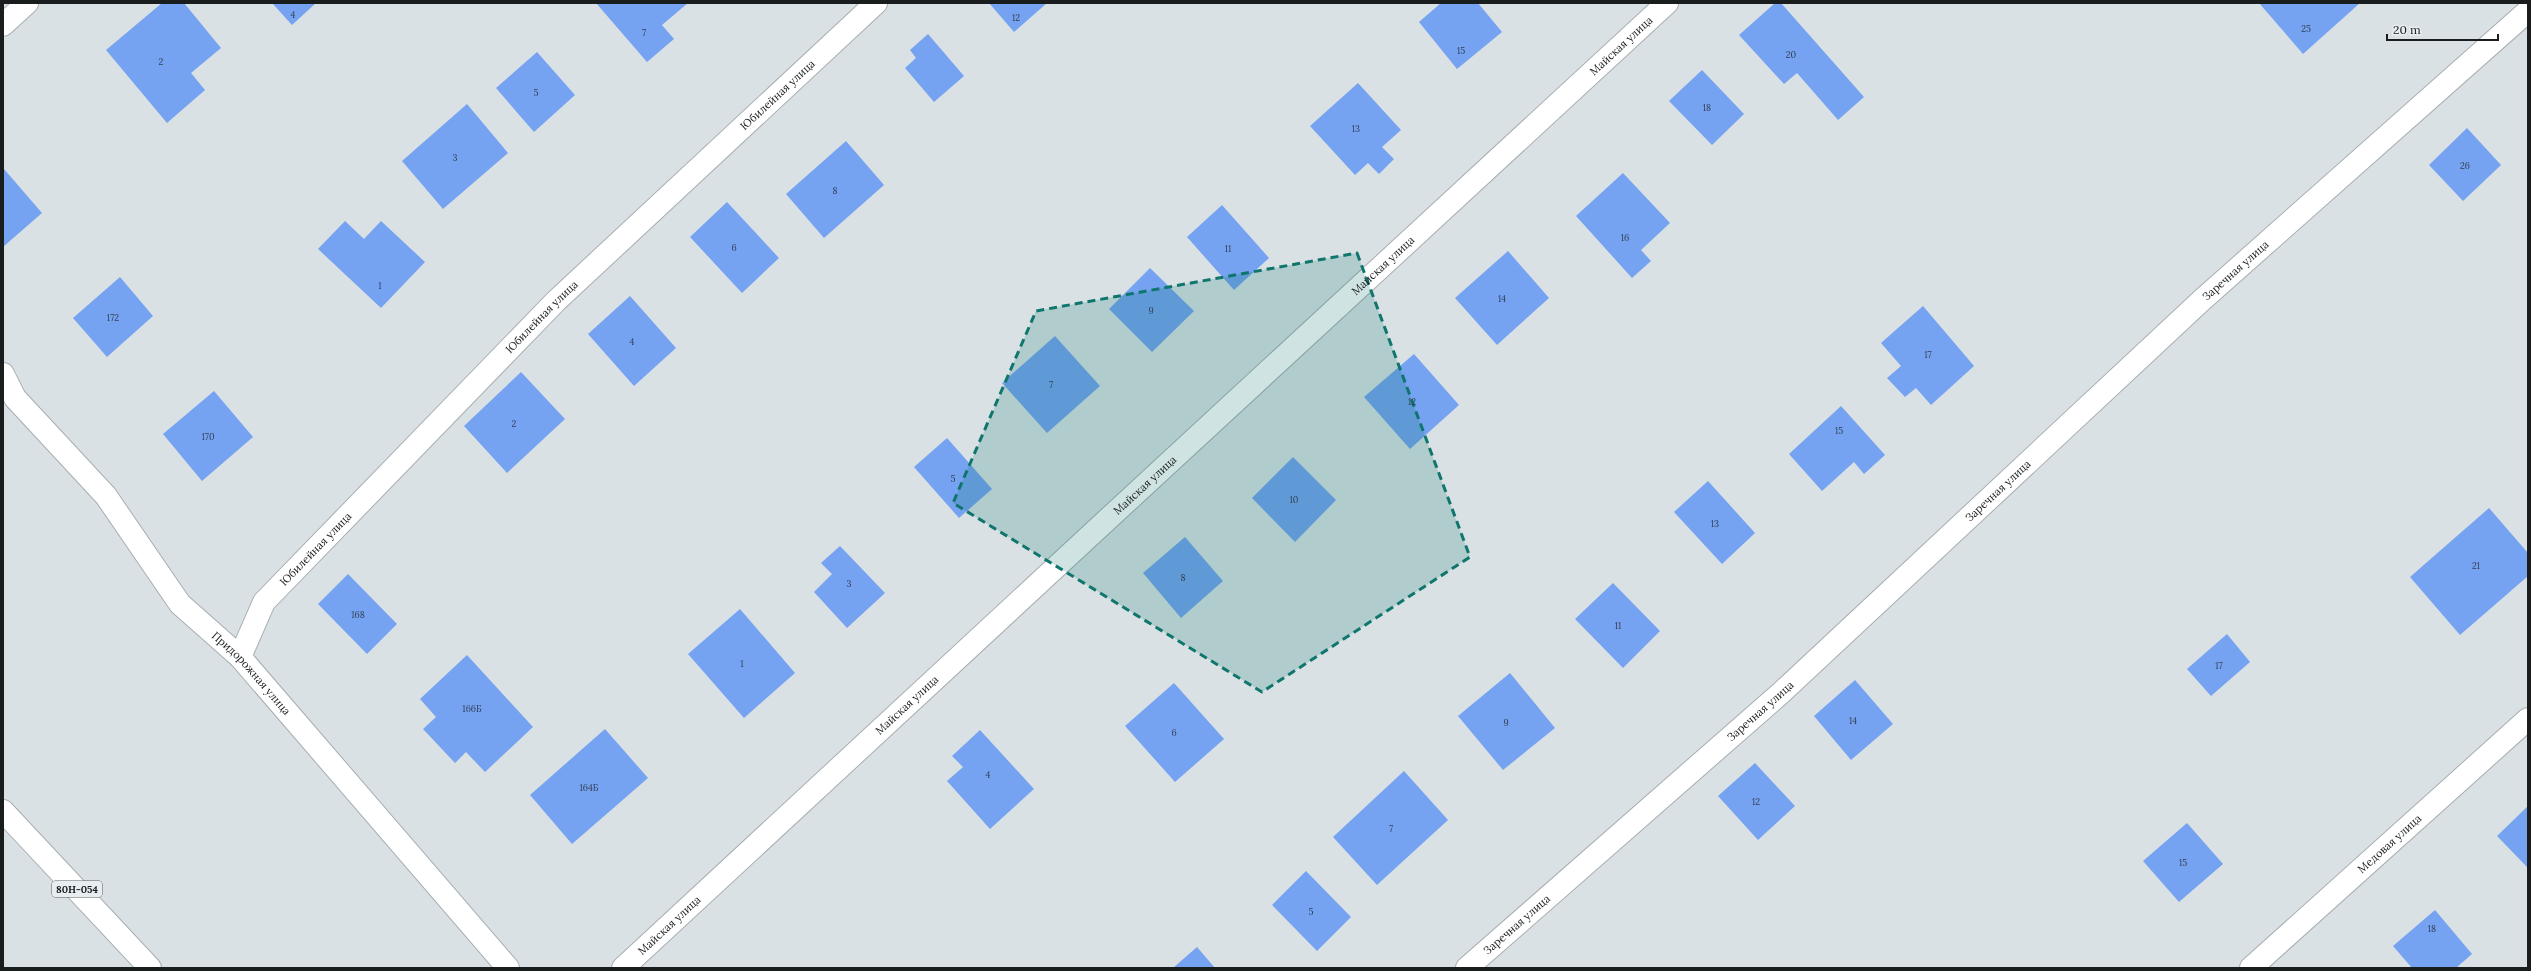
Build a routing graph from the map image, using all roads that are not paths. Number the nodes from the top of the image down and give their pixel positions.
1 (27, 3) edge
2 (876, 3) edge
3 (1667, 3) edge
4 (2528, 11) edge
5 (3, 24) edge
6 (3, 374) edge
7 (240, 657) junction
8 (2528, 719) edge
9 (3, 811) edge
10 (150, 968) edge
11 (508, 968) edge
12 (623, 968) edge
13 (1467, 968) edge
14 (2252, 968) edge

1 - 5 street
2 - 7 street, Юбилейная улица
3 - 12 street, Майская улица
4 - 13 street, Заречная улица
6 - 7 street, Придорожная улица
7 - 11 street, Придорожная улица
8 - 14 street, Медовая улица
9 - 10 street, 80Н-054

